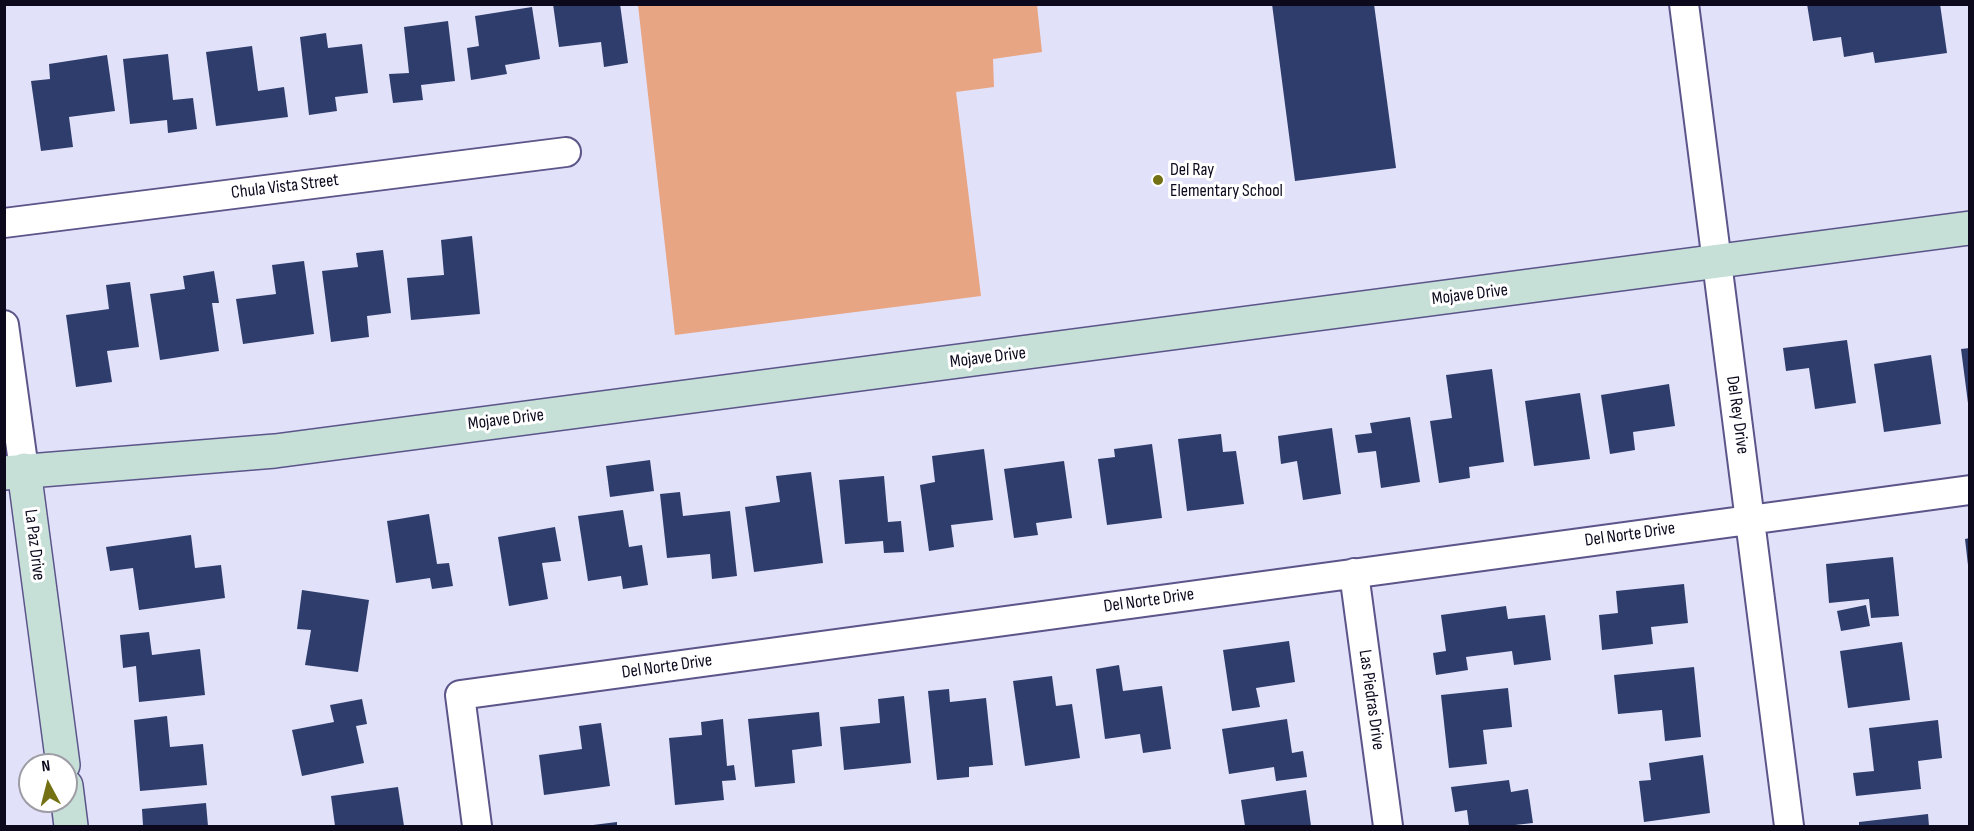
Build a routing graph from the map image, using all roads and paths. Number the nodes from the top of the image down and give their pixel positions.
1 (1684, 4) edge
2 (566, 152) dead end
3 (4, 223) edge
4 (1970, 228) edge
5 (1716, 262) junction
6 (4, 325) edge
7 (14, 472) edge
8 (1970, 490) edge
9 (1751, 519) junction
10 (1354, 573) junction
11 (61, 753) edge
12 (477, 826) edge
13 (1389, 826) edge
14 (1789, 826) edge

1 - 5 street, Del Rey Drive
2 - 3 street, Chula Vista Street
4 - 5 main road, Mojave Drive
5 - 7 main road, Mojave Drive
5 - 9 street, Del Rey Drive
6 - 7 street, La Paz Drive
7 - 11 main road, La Paz Drive
8 - 9 street, Del Norte Drive
9 - 10 street, Del Norte Drive
9 - 14 street, Del Rey Drive
10 - 12 street, Del Norte Drive
10 - 13 street, Las Piedras Drive

